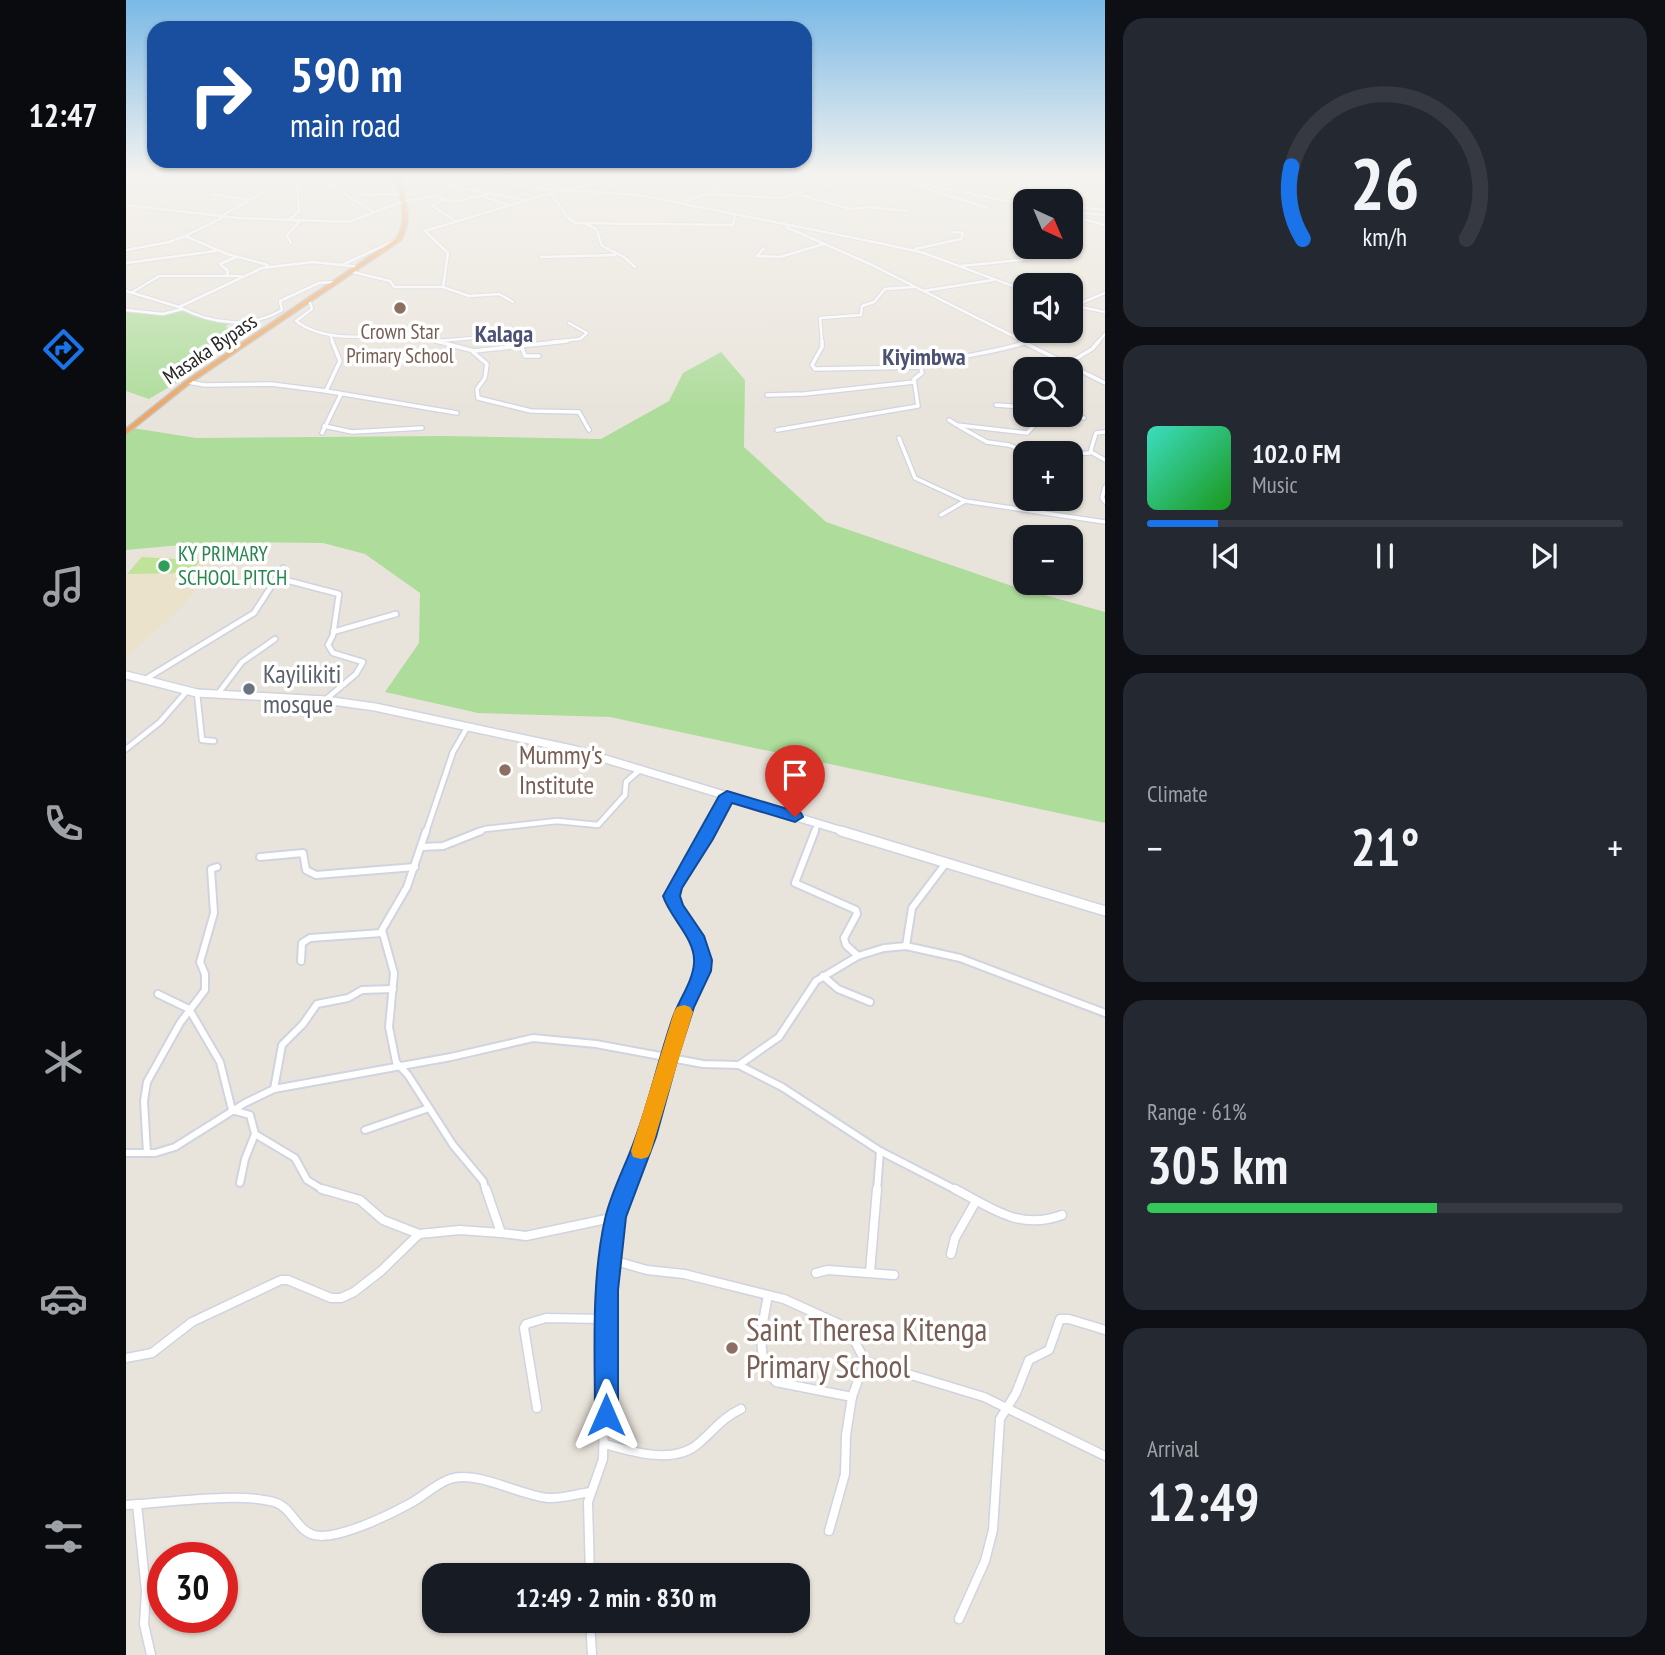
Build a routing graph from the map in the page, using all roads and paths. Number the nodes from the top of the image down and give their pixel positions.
1 (195, 254) edge
2 (228, 254) edge
3 (362, 254) edge
4 (378, 254) edge
5 (448, 254) edge
6 (759, 254) edge
7 (789, 254) edge
8 (845, 254) edge
9 (924, 254) edge
10 (615, 255) joint
11 (236, 257) junction
12 (541, 257) dead end
13 (1030, 259) dead end
14 (126, 263) edge
15 (342, 264) junction
16 (262, 266) junction
17 (958, 266) junction
18 (360, 267) junction
19 (635, 267) dead end
20 (353, 272) junction
21 (227, 276) junction
22 (244, 276) junction
23 (996, 280) junction
24 (336, 282) junction
25 (1013, 286) edge
26 (443, 287) junction
27 (914, 287) junction
28 (126, 291) edge
29 (921, 291) junction
30 (131, 293) junction
31 (1105, 293) edge
32 (309, 300) junction
33 (513, 302) dead end
34 (1083, 302) edge
35 (181, 308) junction
36 (1083, 308) edge
37 (126, 310) edge
38 (1105, 312) edge
39 (569, 323) dead end
40 (1105, 334) edge
41 (330, 335) junction
42 (1013, 337) edge
43 (435, 342) junction
44 (1024, 343) joint
45 (521, 345) junction
46 (508, 346) junction
47 (470, 351) junction
48 (539, 356) dead end
49 (1053, 357) edge
50 (1079, 357) edge
51 (921, 367) junction
52 (1083, 372) edge
53 (188, 382) junction
54 (914, 382) junction
55 (1105, 383) edge
56 (326, 391) junction
57 (341, 394) junction
58 (767, 396) dead end
59 (996, 405) dead end
60 (1013, 406) edge
61 (457, 413) dead end
62 (948, 420) dead end
63 (957, 425) junction
64 (324, 426) junction
65 (1033, 427) edge
66 (422, 428) dead end
67 (589, 430) dead end
68 (777, 430) dead end
69 (126, 432) edge
70 (1105, 432) edge
71 (322, 433) dead end
72 (899, 438) dead end
73 (1013, 447) edge
74 (1091, 452) junction
75 (1083, 455) edge
76 (1105, 460) edge
77 (1105, 487) edge
78 (965, 501) junction
79 (1105, 502) edge
80 (941, 515) dead end
81 (1105, 522) edge
82 (283, 569) dead end
83 (278, 578) junction
84 (396, 614) dead end
85 (333, 632) junction
86 (275, 639) dead end
87 (126, 675) edge
88 (143, 680) junction
89 (187, 691) junction
90 (197, 693) junction
91 (217, 695) junction
92 (325, 700) junction
93 (468, 726) junction
94 (214, 741) dead end
95 (126, 748) edge
96 (641, 769) junction
97 (727, 796) junction
98 (818, 824) junction
99 (421, 847) junction
100 (260, 857) dead end
101 (946, 863) junction
102 (217, 867) dead end
103 (415, 867) junction
104 (1105, 911) edge
105 (382, 933) junction
106 (906, 946) junction
107 (858, 956) junction
108 (301, 961) dead end
109 (823, 976) junction
110 (393, 989) junction
111 (158, 995) dead end
112 (870, 1002) dead end
113 (190, 1011) junction
114 (1105, 1013) edge
115 (668, 1057) junction
116 (739, 1065) junction
117 (401, 1066) junction
118 (274, 1088) junction
119 (429, 1108) junction
120 (232, 1111) junction
121 (365, 1130) dead end
122 (255, 1134) junction
123 (880, 1151) junction
124 (126, 1153) edge
125 (147, 1153) junction
126 (240, 1183) dead end
127 (976, 1200) junction
128 (1062, 1215) dead end
129 (616, 1217) junction
130 (501, 1233) junction
131 (419, 1234) junction
132 (951, 1254) dead end
133 (612, 1260) junction
134 (870, 1272) junction
135 (816, 1273) dead end
136 (894, 1275) dead end
137 (768, 1296) junction
138 (606, 1320) junction
139 (1105, 1330) edge
140 (126, 1358) edge
141 (865, 1360) junction
142 (852, 1397) junction
143 (1006, 1407) junction
144 (537, 1408) dead end
145 (741, 1409) dead end
146 (605, 1444) junction
147 (1105, 1456) edge
148 (590, 1492) junction
149 (137, 1504) junction
150 (126, 1505) edge
151 (829, 1531) dead end
152 (590, 1563) edge
153 (959, 1619) dead end
154 (591, 1633) edge
155 (151, 1655) edge
156 (592, 1655) edge

1 - 14 street
2 - 11 street
3 - 15 street
4 - 18 highway, Masaka Bypass
5 - 26 street
6 - 7 street
8 - 27 street
9 - 17 street
10 - 12 street
10 - 19 street
11 - 16 street
11 - 21 street
13 - 17 street
15 - 16 street
15 - 18 street
16 - 22 street
17 - 23 street
18 - 20 highway, Masaka Bypass
20 - 24 highway, Masaka Bypass
20 - 26 street
21 - 22 street
21 - 30 street
22 - 35 street
23 - 25 street
23 - 29 street
24 - 32 highway, Masaka Bypass
24 - 35 street
26 - 33 street
27 - 29 street
27 - 51 street
28 - 30 street
29 - 42 street
30 - 35 street
31 - 34 street
32 - 41 street
32 - 53 highway, Masaka Bypass
35 - 37 street
36 - 38 street
39 - 45 street
40 - 50 street
41 - 43 street
41 - 56 street
43 - 46 street
43 - 47 street
44 - 49 street
44 - 51 street
45 - 46 street
45 - 48 street
46 - 47 street
47 - 67 street
51 - 54 street
52 - 55 street
53 - 56 street
53 - 69 highway, Masaka Bypass
54 - 58 street
54 - 68 street
56 - 57 street
57 - 61 street
57 - 64 street
59 - 60 street
62 - 63 street
63 - 65 street
63 - 73 street
64 - 66 street
64 - 71 street
70 - 74 street
72 - 78 street
74 - 75 street
74 - 76 street
77 - 79 street
78 - 80 street
78 - 81 street
82 - 83 street
83 - 85 street
83 - 88 street
84 - 85 street
85 - 92 street
86 - 91 street
87 - 88 main road
88 - 89 main road
89 - 90 main road
89 - 95 street
90 - 91 main road
90 - 94 street
91 - 92 main road
92 - 93 main road
93 - 96 main road
93 - 99 street
96 - 97 main road
96 - 99 street
97 - 98 main road
97 - 115 street
98 - 101 main road
98 - 107 street
99 - 103 street
100 - 103 street
101 - 104 main road
101 - 106 street
102 - 113 street
103 - 105 street
105 - 108 street
105 - 110 street
106 - 107 street
106 - 114 street
107 - 109 street
109 - 112 street
109 - 116 street
110 - 117 street
110 - 118 street
111 - 113 street
113 - 120 street
113 - 125 street
115 - 116 street
115 - 117 street
115 - 129 street
116 - 123 street
117 - 118 street
117 - 119 street
118 - 120 street
119 - 121 street
119 - 130 street
120 - 122 street
120 - 125 street
122 - 126 street
122 - 131 street
123 - 127 street
123 - 134 street
124 - 125 street
127 - 128 street
127 - 132 street
129 - 130 street
129 - 133 street
130 - 131 street
131 - 140 street
133 - 137 street
133 - 138 street
134 - 135 street
134 - 136 street
137 - 141 street
137 - 142 street
138 - 144 street
138 - 146 street
139 - 143 street
141 - 142 street
141 - 143 street
142 - 151 street
143 - 147 street
143 - 153 street
145 - 146 street
146 - 148 street
148 - 149 street
148 - 152 street
149 - 150 street
149 - 155 street
154 - 156 street

